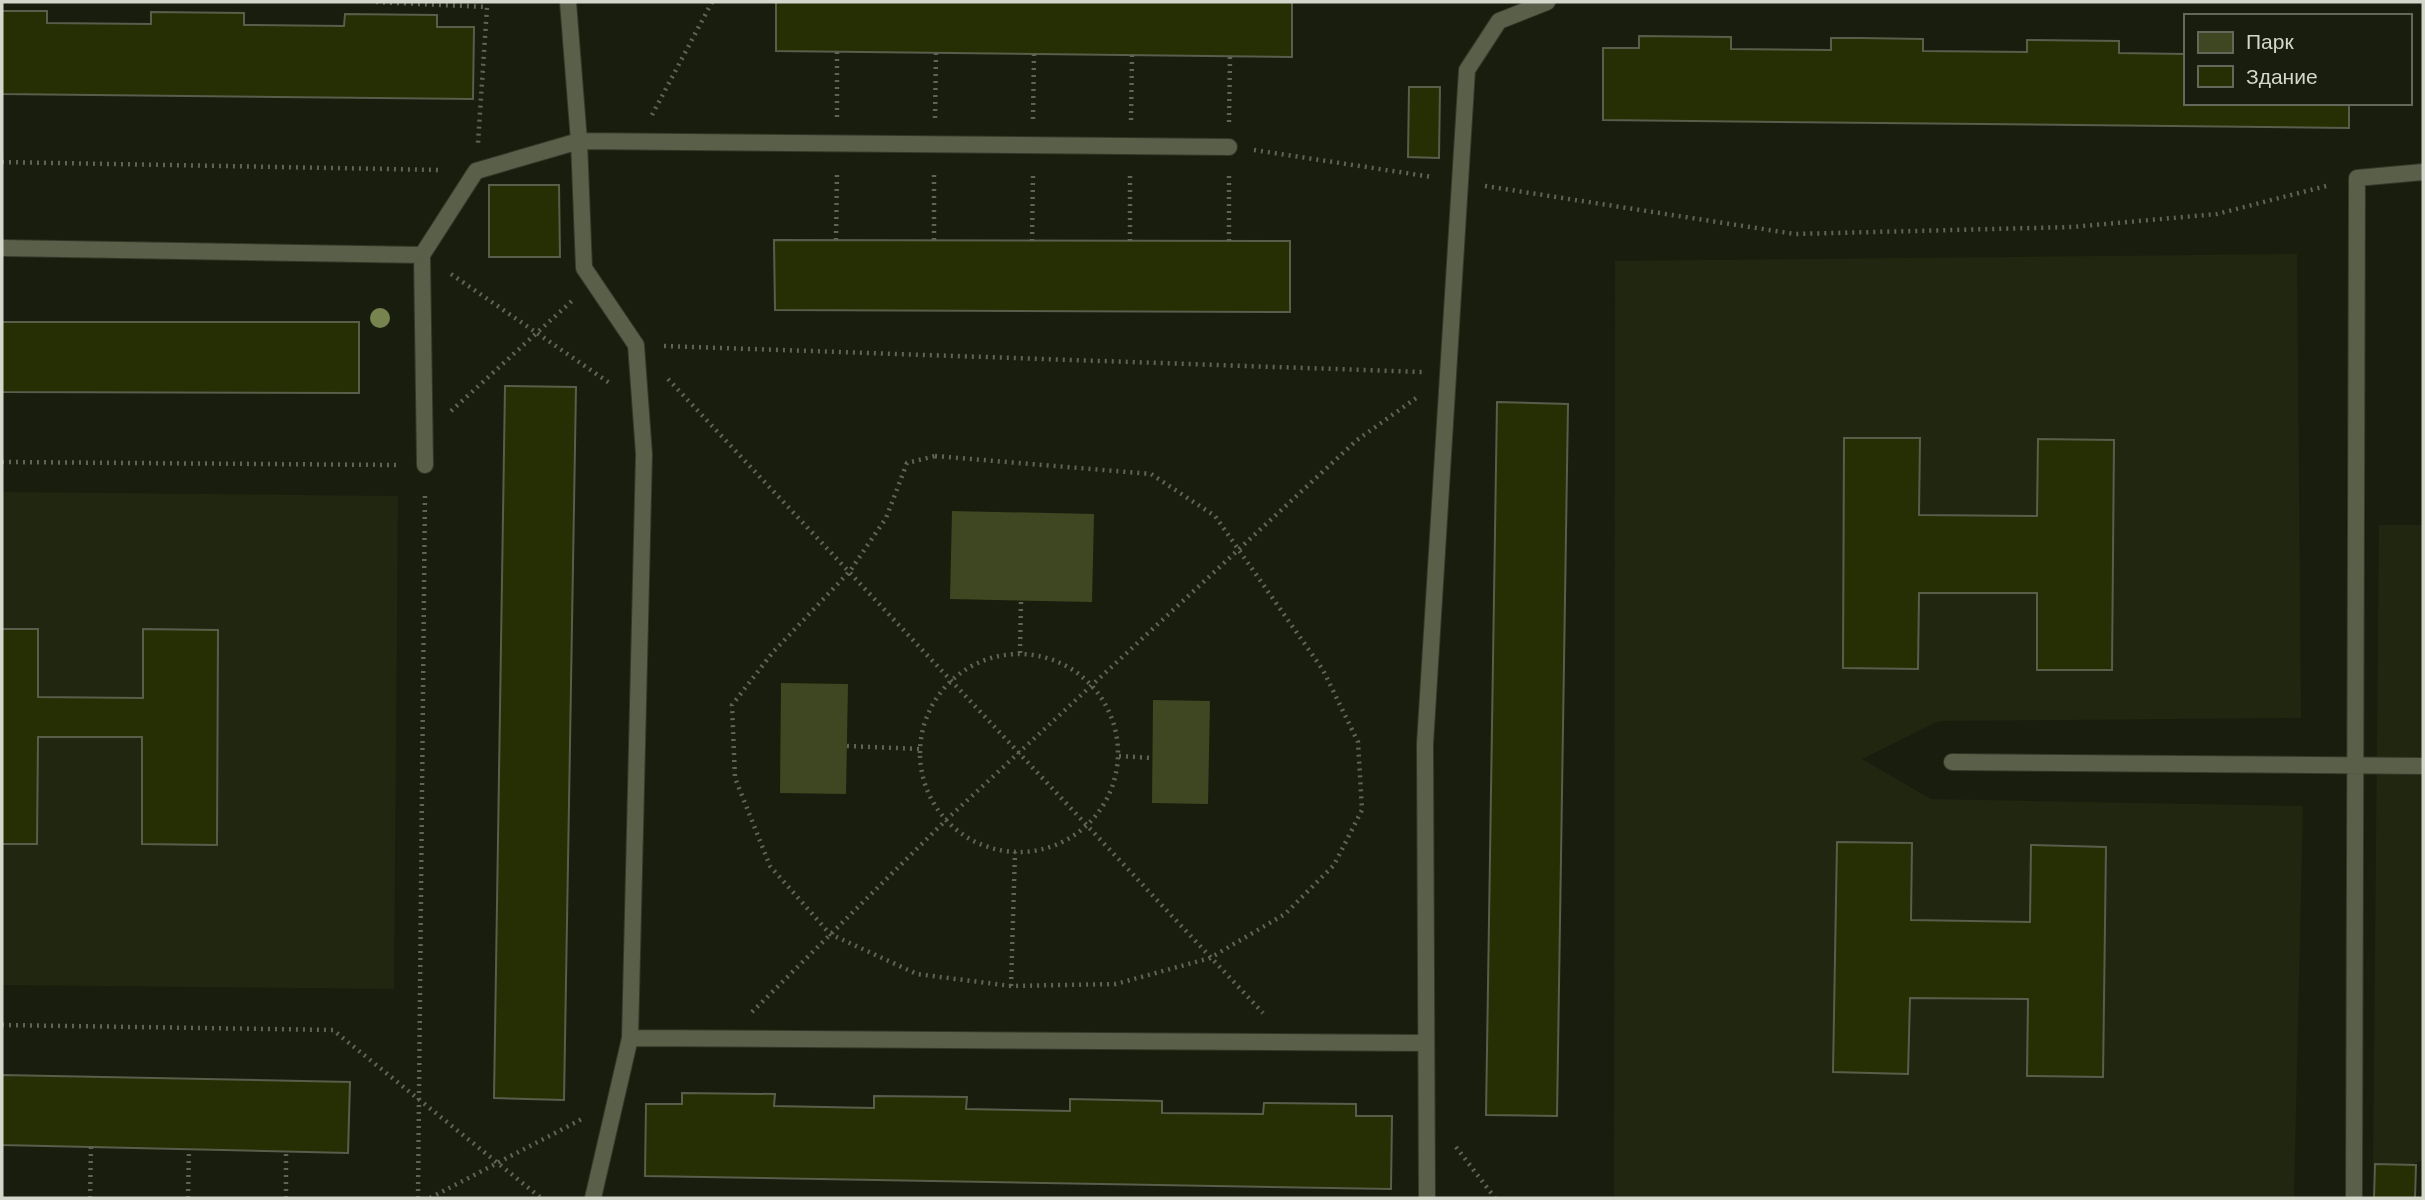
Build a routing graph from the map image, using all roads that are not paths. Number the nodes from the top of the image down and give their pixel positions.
1 (568, 2) edge
2 (1547, 2) edge
3 (579, 141) junction
4 (1229, 146) road end
5 (2423, 172) edge
6 (2, 248) edge
7 (422, 254) junction
8 (425, 465) road end
9 (1952, 762) dead end
10 (2355, 765) junction
11 (2423, 766) edge
12 (630, 1038) junction
13 (1426, 1043) junction
14 (593, 1198) edge
15 (1427, 1198) edge
16 (2354, 1198) edge

1 - 3 lane
2 - 13 lane
3 - 4 lane
3 - 7 lane
3 - 12 lane
5 - 10 lane
6 - 7 lane
7 - 8 lane
9 - 10 lane
10 - 11 lane
10 - 16 lane
12 - 13 lane
12 - 14 lane
13 - 15 lane

